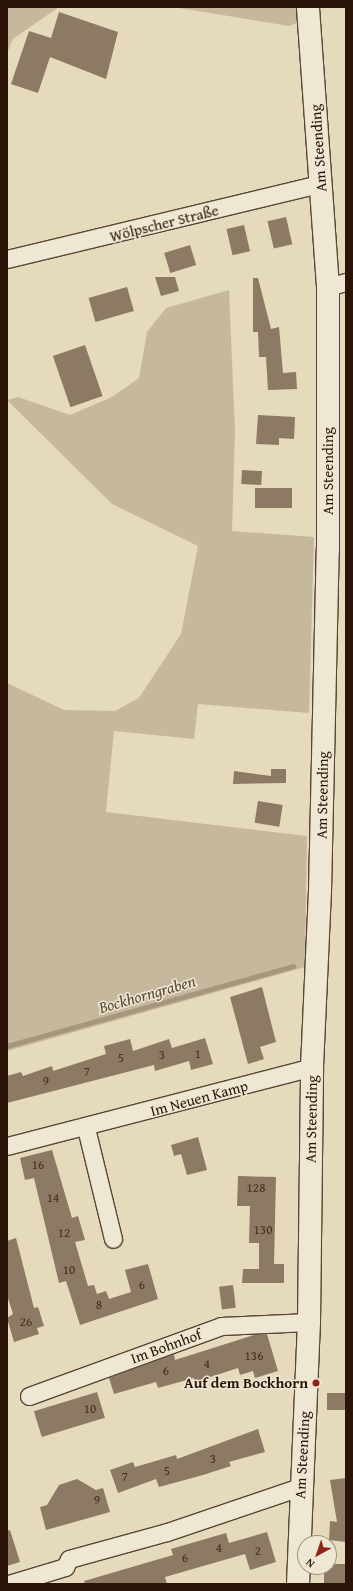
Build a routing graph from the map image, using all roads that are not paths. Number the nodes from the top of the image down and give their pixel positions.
1 (308, 7) edge
2 (320, 184) junction
3 (7, 259) edge
4 (337, 284) edge
5 (312, 1068) junction
6 (86, 1128) junction
7 (7, 1146) edge
8 (113, 1239) dead end
9 (309, 1322) junction
10 (29, 1396) dead end
11 (300, 1487) junction
12 (9, 1584) edge
13 (298, 1584) edge

1 - 2 street, Am Steending
2 - 3 street, Wölpscher Straße
2 - 4 street, Am Steending
4 - 5 street, Am Steending
5 - 6 street, Im Neuen Kamp
5 - 9 street, Am Steending
6 - 7 street, Im Neuen Kamp
6 - 8 street
9 - 10 street, Im Bohnhof
9 - 11 street, Am Steending
11 - 12 street
11 - 13 street, Am Steending

